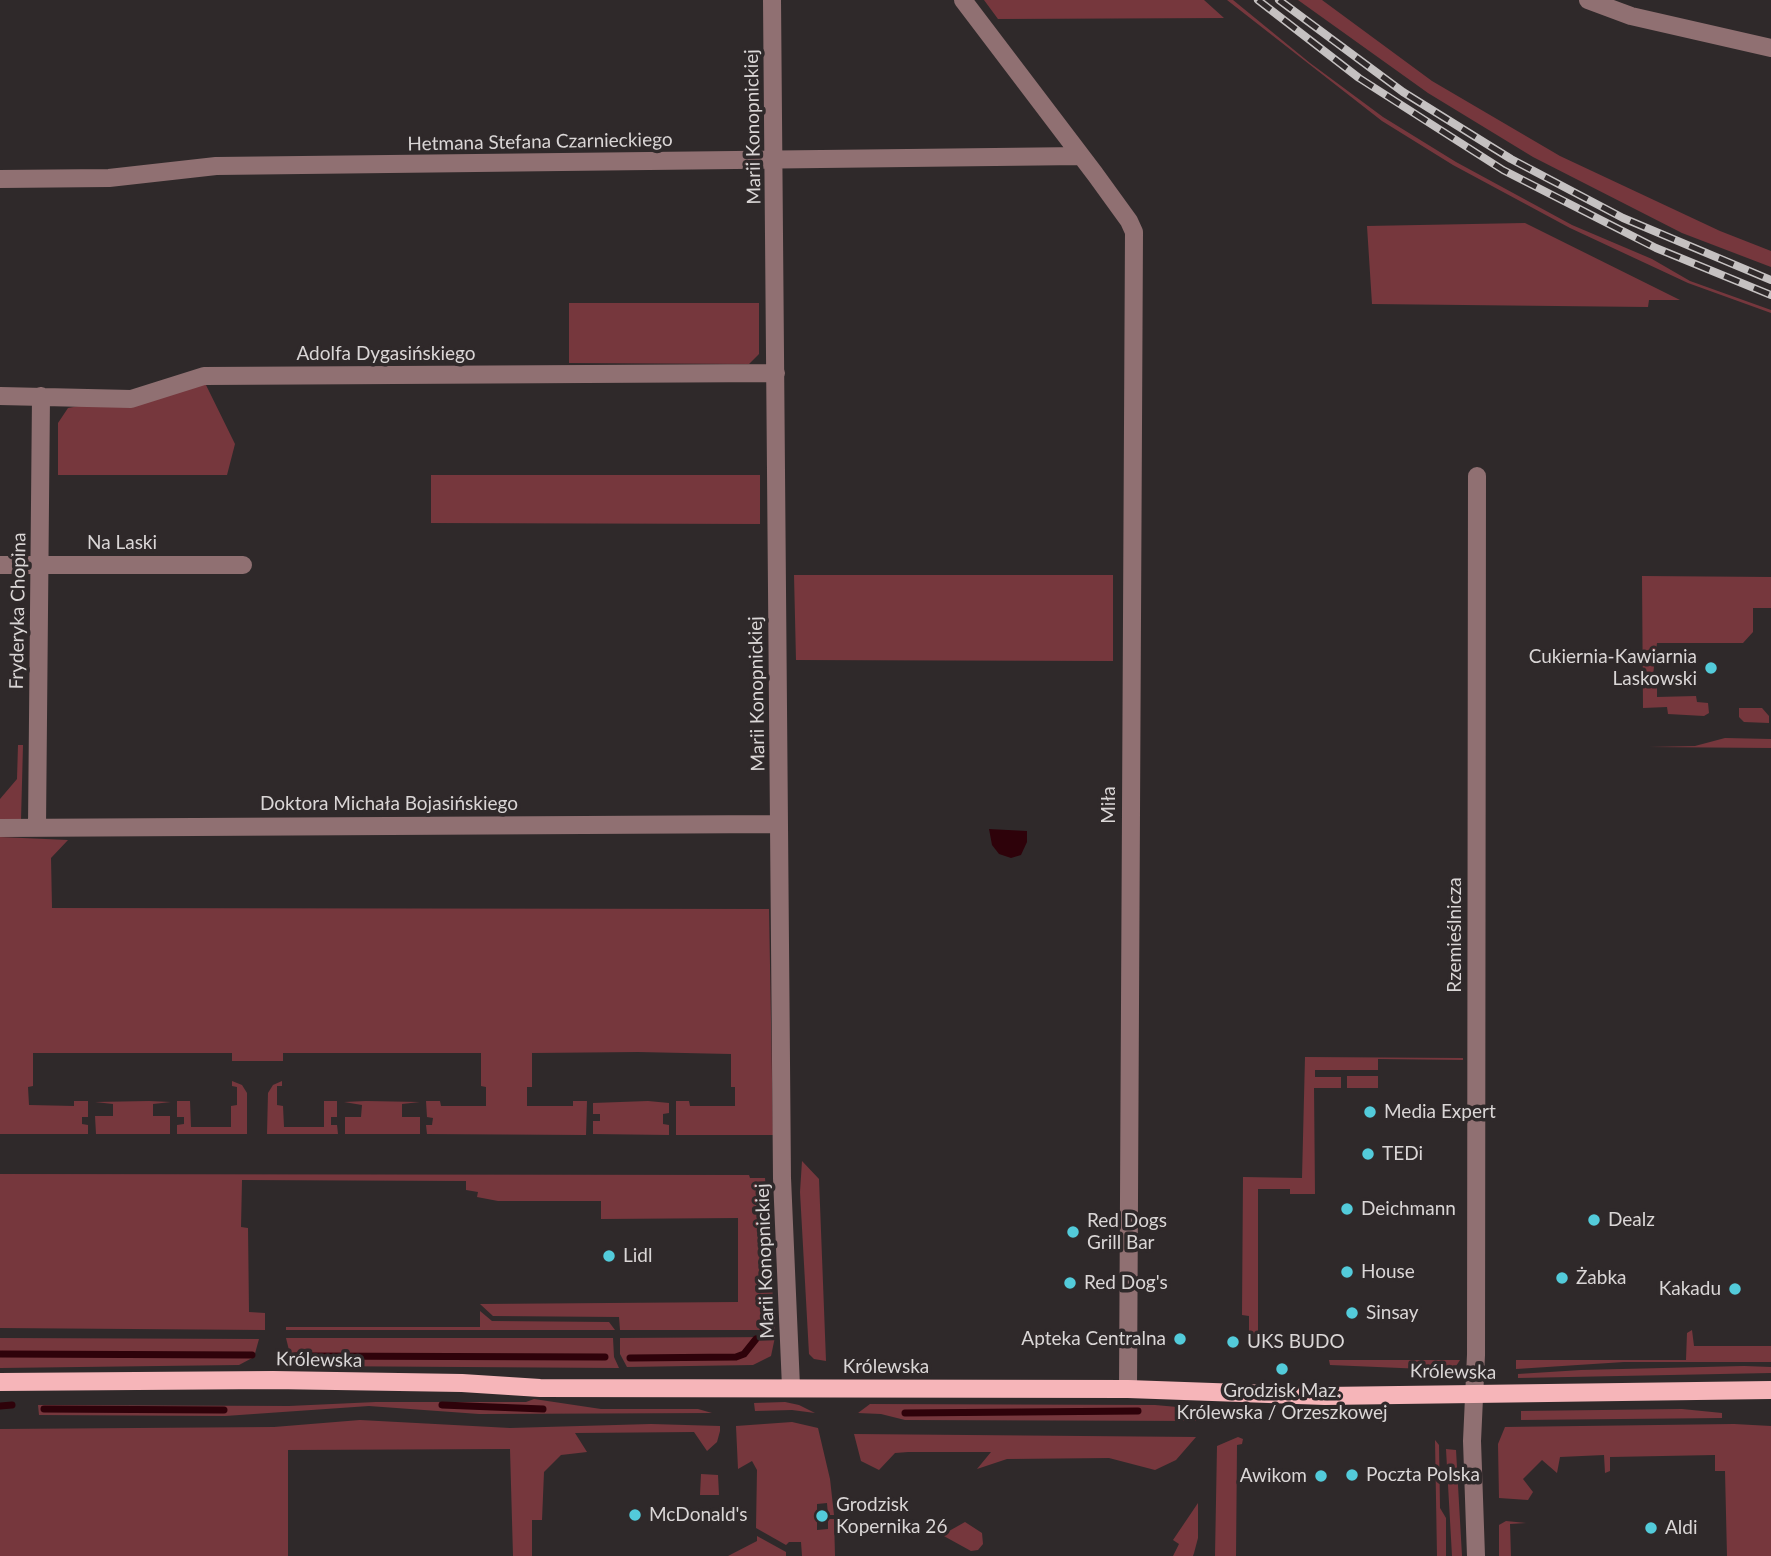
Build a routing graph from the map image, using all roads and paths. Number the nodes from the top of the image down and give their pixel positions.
1 (772, 0) edge
2 (963, 0) edge
3 (1588, 0) edge
4 (1771, 48) edge
5 (1081, 156) junction
6 (774, 160) junction
7 (0, 178) edge
8 (776, 373) junction
9 (0, 396) edge
10 (41, 396) junction
11 (1477, 476) dead end
12 (40, 564) junction
13 (0, 565) edge
14 (243, 565) dead end
15 (778, 824) junction
16 (37, 826) junction
17 (0, 828) edge
18 (0, 1382) edge
19 (791, 1387) junction
20 (1128, 1390) junction
21 (1771, 1390) edge
22 (1472, 1394) junction
23 (1476, 1556) edge

1 - 6 street, Marii Konopnickiej
2 - 5 street
3 - 4 street
5 - 6 street, Hetmana Stefana Czarnieckiego
5 - 20 street, Miła
6 - 7 street, Hetmana Stefana Czarnieckiego
6 - 8 street, Marii Konopnickiej
8 - 10 street, Adolfa Dygasińskiego
8 - 15 street, Marii Konopnickiej
9 - 10 street, Adolfa Dygasińskiego
10 - 12 street, Fryderyka Chopina
11 - 22 street, Rzemieślnicza
12 - 13 street, Na Laski
12 - 14 street, Na Laski
12 - 16 street, Fryderyka Chopina
15 - 16 street, Doktora Michała Bojasińskiego
15 - 19 street, Marii Konopnickiej
16 - 17 street, Doktora Michała Bojasińskiego
18 - 19 main road, Królewska
19 - 20 main road, Królewska
20 - 22 main road, Królewska
21 - 22 main road, Królewska
22 - 23 street, Rzemieślnicza

